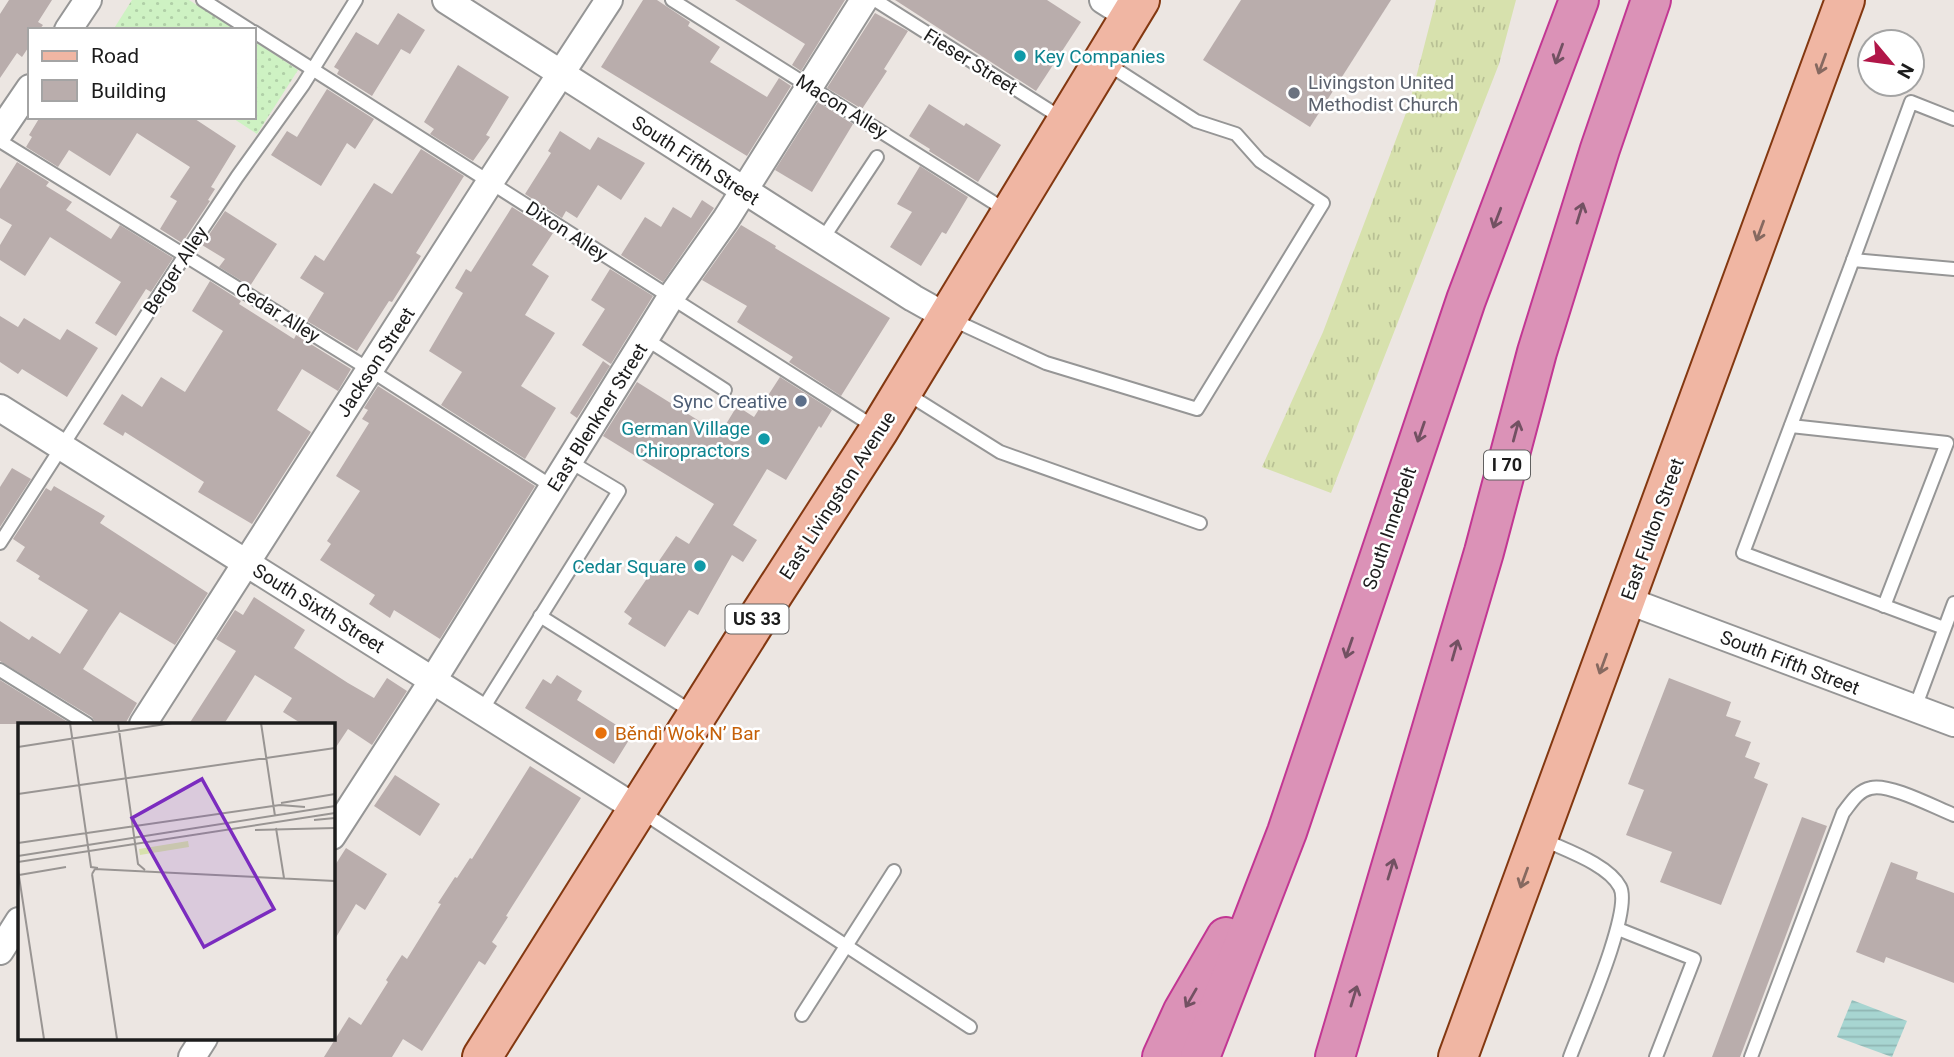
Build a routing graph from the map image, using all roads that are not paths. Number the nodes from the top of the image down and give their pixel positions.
1 (88, 0) edge
2 (203, 0) edge
3 (356, 0) edge
4 (446, 0) edge
5 (609, 0) edge
6 (672, 0) edge
7 (864, 0) edge
8 (875, 0) edge
9 (1579, 0) edge
10 (1651, 0) edge
11 (1845, 0) edge
12 (1124, 6) edge
13 (69, 28) edge
14 (247, 28) edge
15 (256, 34) edge
16 (1103, 61) junction
17 (313, 70) junction
18 (561, 74) junction
19 (810, 86) junction
20 (28, 91) edge
21 (1954, 119) edge
22 (1066, 121) junction
23 (0, 132) edge
24 (0, 141) edge
25 (877, 157) dead end
26 (490, 182) junction
27 (744, 190) junction
28 (1011, 213) junction
29 (822, 240) junction
30 (185, 255) junction
31 (1853, 260) junction
32 (1954, 269) edge
33 (671, 298) junction
34 (947, 317) junction
35 (646, 338) junction
36 (370, 370) junction
37 (725, 390) dead end
38 (903, 391) junction
39 (0, 408) edge
40 (1791, 426) junction
41 (879, 430) junction
42 (61, 446) junction
43 (569, 461) junction
44 (553, 487) junction
45 (1200, 523) dead end
46 (0, 543) edge
47 (247, 562) junction
48 (1626, 600) junction
49 (1954, 603) edge
50 (1884, 606) junction
51 (540, 616) junction
52 (1944, 628) junction
53 (0, 670) edge
54 (433, 680) junction
55 (1914, 708) junction
56 (482, 710) junction
57 (697, 714) junction
58 (84, 723) edge
59 (144, 723) edge
60 (1954, 723) edge
61 (637, 809) junction
62 (1954, 815) edge
63 (1287, 832) junction
64 (334, 833) edge
65 (1539, 838) junction
66 (894, 871) dead end
67 (18, 923) edge
68 (1618, 929) junction
69 (846, 945) junction
70 (0, 951) edge
71 (802, 1015) dead end
72 (970, 1027) dead end
73 (203, 1040) edge
74 (192, 1057) edge
75 (482, 1057) edge
76 (1162, 1057) edge
77 (1200, 1057) edge
78 (1335, 1057) edge
79 (1458, 1057) edge
80 (1570, 1057) edge
81 (1656, 1057) edge
82 (1751, 1057) edge

1 - 13 street
2 - 14 lane, Dixon Alley
3 - 17 lane, Berger Alley
4 - 18 street, South Fifth Street
5 - 18 street, Jackson Street
6 - 19 lane, Macon Alley
7 - 19 street, East Blenkner Street
8 - 22 lane, Fieser Street
9 -> 63 highway, South Innerbelt
78 -> 10 highway, I 70
11 -> 48 main road, East Fulton Street
12 - 16 main road, East Livingston Avenue / US 33
15 - 17 lane, Dixon Alley
16 - 22 main road, East Livingston Avenue / US 33
16 - 34 lane
17 - 26 lane, Dixon Alley
17 - 30 lane, Berger Alley
18 - 26 street, Jackson Street
18 - 27 street, South Fifth Street
19 - 27 street, East Blenkner Street
19 - 28 lane, Macon Alley
20 - 23 street
21 - 31 lane
22 - 28 main road, East Livingston Avenue / US 33
24 - 30 lane, Cedar Alley
25 - 29 lane
26 - 33 lane, Dixon Alley
26 - 36 street, Jackson Street
27 - 29 street, South Fifth Street
27 - 33 street, East Blenkner Street
28 - 34 main road, East Livingston Avenue / US 33
29 - 34 street, South Fifth Street
30 - 36 lane, Cedar Alley
30 - 42 lane, Berger Alley
31 - 32 lane
31 - 40 lane
33 - 35 street, East Blenkner Street
33 - 41 lane, Dixon Alley
34 - 38 main road, East Livingston Avenue / US 33
35 - 37 lane
35 - 43 street, East Blenkner Street
36 - 44 lane, Cedar Alley
36 - 47 street, Jackson Street
38 - 41 main road, East Livingston Avenue / US 33
38 - 45 lane
39 - 42 street, South Sixth Street
40 - 50 lane
40 - 50 lane
41 - 57 main road, East Livingston Avenue / US 33
42 - 46 lane, Berger Alley
42 - 47 street, South Sixth Street
43 - 44 street, East Blenkner Street
43 - 51 lane
44 - 54 street, East Blenkner Street
47 - 54 street, South Sixth Street
47 - 59 street, Jackson Street
48 - 55 street, South Fifth Street
48 -> 65 main road, East Fulton Street
49 - 52 lane
50 - 52 lane
51 - 56 lane
51 - 57 lane
52 - 55 lane
53 - 58 lane
54 - 56 street, South Sixth Street
54 - 64 street, East Blenkner Street
55 - 60 street, South Fifth Street
56 - 61 street, South Sixth Street
57 - 61 main road, East Livingston Avenue / US 33
61 - 69 lane
61 - 75 main road, East Livingston Avenue / US 33
62 - 82 lane
63 -> 76 highway
63 - 77 highway, South Innerbelt
65 - 68 lane
65 -> 79 main road, East Fulton Street
66 - 69 lane
67 - 70 street
68 - 80 lane
68 - 81 lane
69 - 71 lane
69 - 72 lane
73 - 74 street

